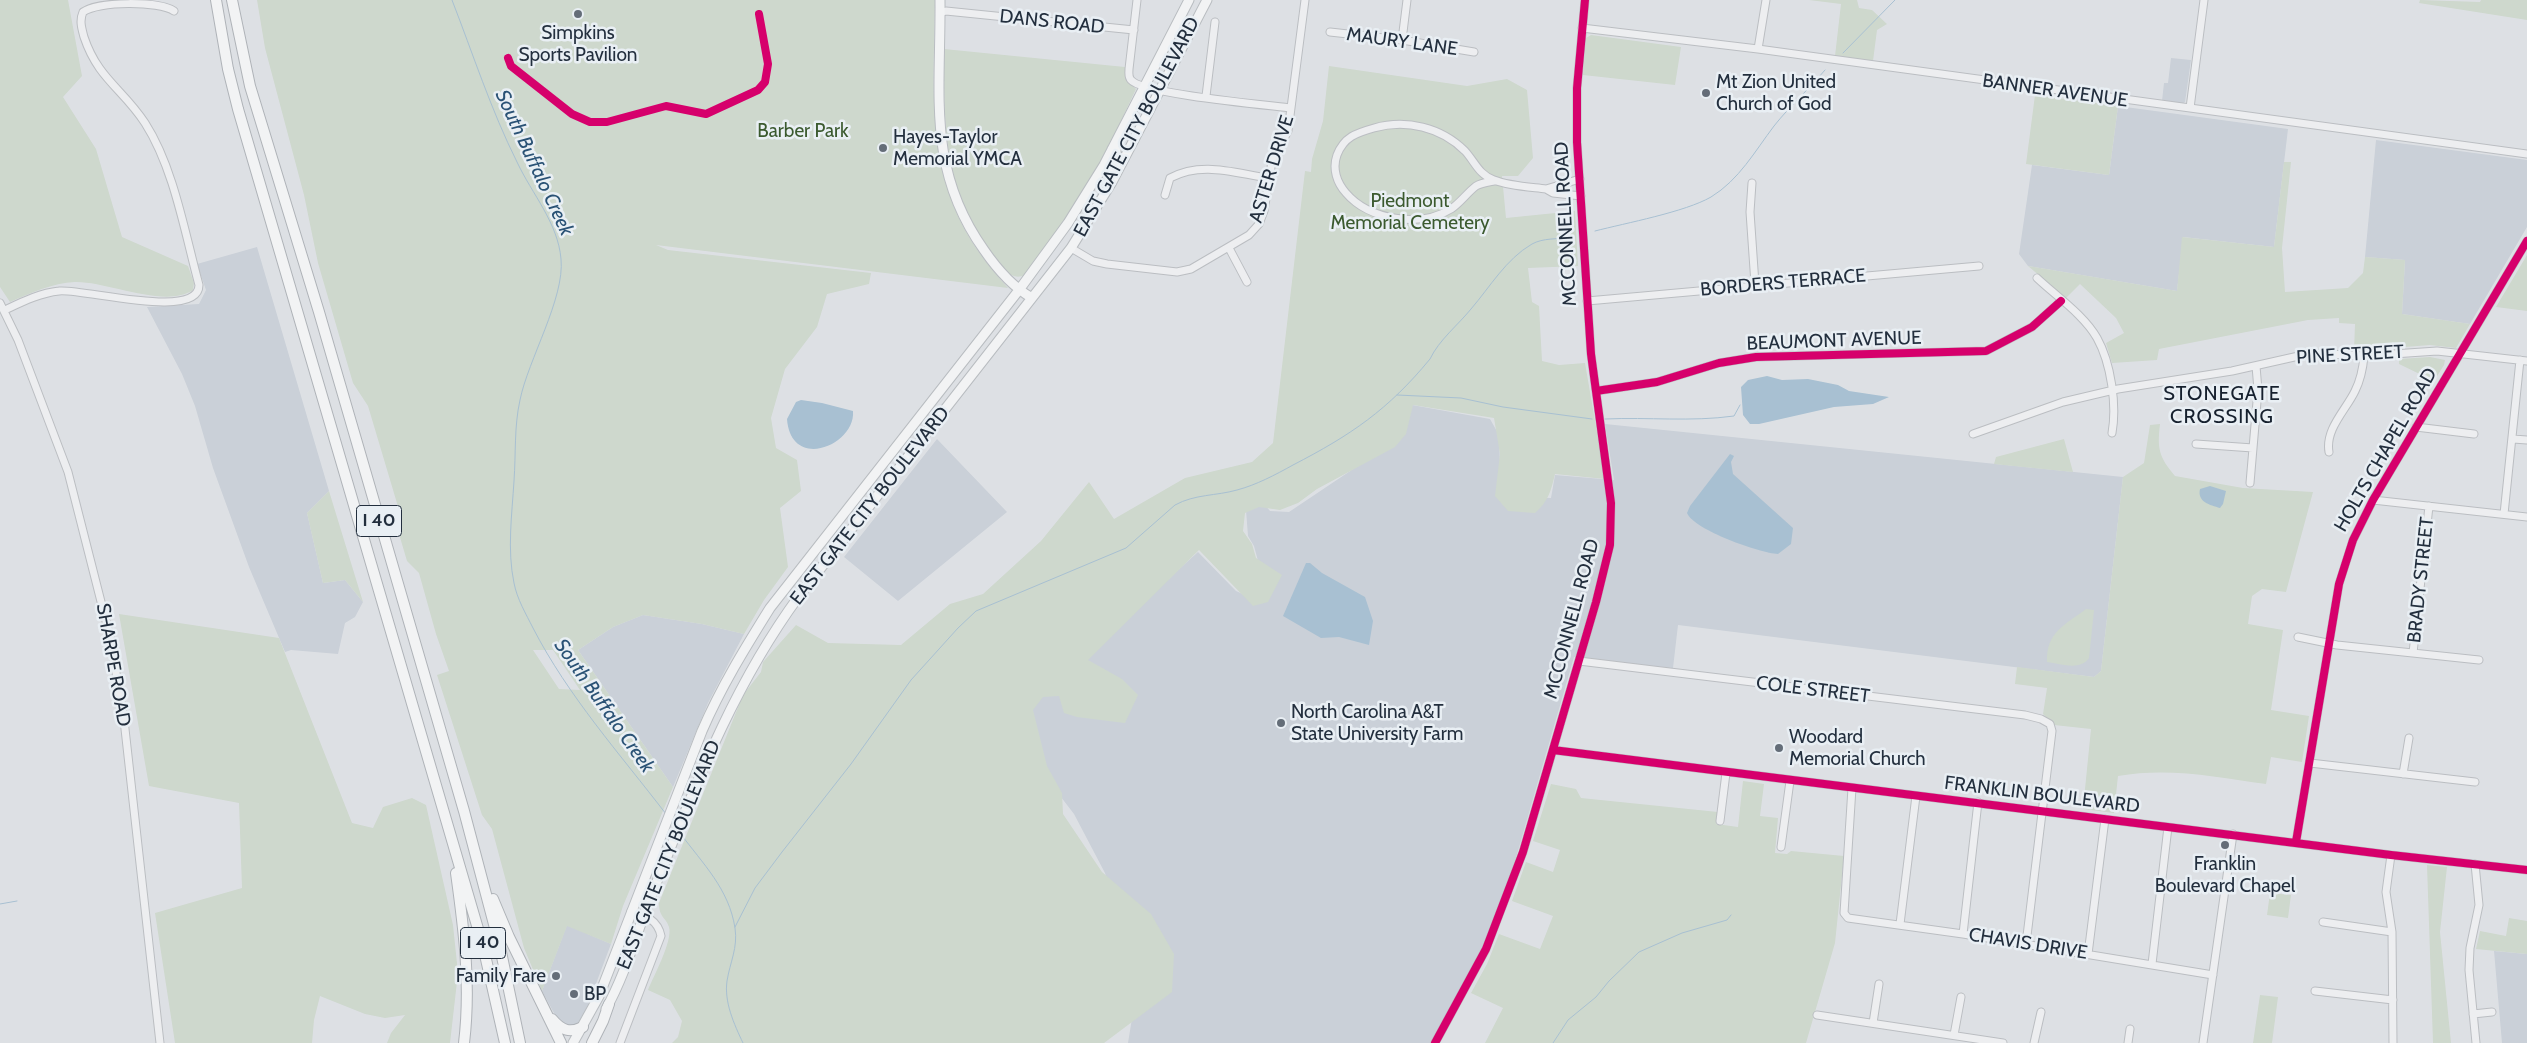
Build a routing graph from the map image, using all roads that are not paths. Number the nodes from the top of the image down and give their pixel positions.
1 (216, 0) edge
2 (232, 0) edge
3 (940, 0) edge
4 (1137, 0) edge
5 (1188, 0) edge
6 (1207, 0) edge
7 (1305, 0) edge
8 (1407, 0) edge
9 (1585, 0) edge
10 (1766, 0) edge
11 (2204, 0) edge
12 (174, 11) dead end
13 (940, 13) junction
14 (1214, 22) dead end
15 (1582, 28) junction
16 (1134, 30) junction
17 (1330, 32) dead end
18 (1402, 40) junction
19 (1758, 50) junction
20 (1474, 52) dead end
21 (1144, 87) junction
22 (1160, 92) junction
23 (1206, 96) junction
24 (1291, 108) junction
25 (2190, 108) junction
26 (1112, 148) junction
27 (2527, 154) edge
28 (1268, 178) junction
29 (1580, 178) junction
30 (1494, 181) junction
31 (1752, 184) dead end
32 (1546, 189) junction
33 (1165, 195) dead end
34 (1581, 196) junction
35 (2527, 240) edge
36 (1074, 244) junction
37 (1229, 248) junction
38 (1979, 266) dead end
39 (2037, 278) dead end
40 (1247, 282) dead end
41 (1756, 284) junction
42 (1019, 290) junction
43 (1032, 298) junction
44 (1586, 301) junction
45 (2061, 301) junction
46 (0, 303) edge
47 (5, 310) junction
48 (2460, 354) junction
49 (2364, 356) junction
50 (2524, 361) edge
51 (2256, 366) junction
52 (2112, 390) junction
53 (1596, 391) junction
54 (2416, 427) junction
55 (2112, 433) dead end
56 (1973, 434) dead end
57 (2474, 434) dead end
58 (2513, 439) junction
59 (2527, 440) edge
60 (2196, 444) dead end
61 (2253, 448) junction
62 (2329, 452) dead end
63 (2250, 483) dead end
64 (2373, 500) junction
65 (2429, 506) junction
66 (2504, 514) junction
67 (2527, 517) edge
68 (2298, 637) dead end
69 (2329, 643) junction
70 (2414, 653) junction
71 (2479, 660) dead end
72 (1579, 661) junction
73 (729, 674) junction
74 (743, 683) junction
75 (2409, 738) dead end
76 (1553, 750) junction
77 (2310, 763) junction
78 (1726, 773) junction
79 (2403, 774) junction
80 (1790, 781) junction
81 (2475, 782) dead end
82 (1852, 788) junction
83 (1916, 796) junction
84 (1978, 802) junction
85 (2042, 810) junction
86 (2105, 819) junction
87 (1720, 821) dead end
88 (2168, 827) junction
89 (2233, 834) junction
90 (2296, 842) junction
91 (452, 845) junction
92 (1781, 847) dead end
93 (475, 850) junction
94 (2391, 855) junction
95 (2475, 864) junction
96 (2527, 870) edge
97 (631, 910) junction
98 (644, 915) junction
99 (2323, 922) dead end
100 (1900, 924) junction
101 (2392, 932) junction
102 (1963, 934) junction
103 (2026, 944) junction
104 (2088, 954) junction
105 (2152, 964) junction
106 (2213, 975) junction
107 (1880, 984) dead end
108 (2315, 991) dead end
109 (1961, 997) dead end
110 (2393, 1000) junction
111 (609, 1004) junction
112 (545, 1012) junction
113 (2041, 1012) dead end
114 (2492, 1012) dead end
115 (2474, 1014) junction
116 (1817, 1015) dead end
117 (1873, 1023) junction
118 (583, 1027) junction
119 (2130, 1029) dead end
120 (1954, 1035) junction
121 (160, 1043) edge
122 (464, 1043) edge
123 (505, 1043) edge
124 (520, 1043) edge
125 (561, 1043) edge
126 (573, 1043) edge
127 (588, 1043) edge
128 (592, 1043) edge
129 (620, 1043) edge
130 (1435, 1043) edge
131 (2004, 1043) edge
132 (2034, 1043) edge
133 (2128, 1043) edge
134 (2203, 1043) edge
135 (2393, 1043) edge
136 (2476, 1043) edge

1 - 91 highway, I 40
2 - 93 highway, I 40
3 - 13 main road
4 - 16 street
5 - 21 main road, EAST GATE CITY BOULEVARD
6 - 22 main road, EAST GATE CITY BOULEVARD
7 - 24 street, ASTER DRIVE
8 - 18 street
9 - 15 street, MCCONNELL ROAD
10 - 19 street
11 - 25 street
12 - 47 street
13 - 16 street, DANS ROAD
13 - 42 main road
14 - 23 street
15 - 19 street, BANNER AVENUE
15 - 29 street, MCCONNELL ROAD
16 - 21 street
17 - 18 street, MAURY LANE
18 - 20 street, MAURY LANE
19 - 25 street, BANNER AVENUE
21 - 22 street
21 - 26 main road, EAST GATE CITY BOULEVARD
22 - 23 street
22 - 36 main road, EAST GATE CITY BOULEVARD
23 - 24 street
24 - 28 street, ASTER DRIVE
25 - 27 street, BANNER AVENUE
26 - 36 main road
26 - 42 main road, EAST GATE CITY BOULEVARD
28 - 33 street
28 - 37 street, ASTER DRIVE
29 - 32 street
29 - 34 street, MCCONNELL ROAD
30 - 30 street
30 - 32 street
31 - 41 street
32 - 34 street
34 - 44 street, MCCONNELL ROAD
35 - 48 street, HOLTS CHAPEL ROAD
36 - 37 street, ASTER DRIVE
36 - 43 main road, EAST GATE CITY BOULEVARD
37 - 40 street
38 - 41 street, BORDERS TERRACE
39 - 45 street
41 - 44 street, BORDERS TERRACE
42 - 43 main road
42 - 73 main road, EAST GATE CITY BOULEVARD
43 - 74 main road, EAST GATE CITY BOULEVARD
44 - 53 street, MCCONNELL ROAD
45 - 52 street
45 - 53 street, BEAUMONT AVENUE
46 - 47 street, SHARPE ROAD
47 - 121 street, SHARPE ROAD
48 - 49 street, PINE STREET
48 - 50 street, PINE STREET
48 - 54 street, HOLTS CHAPEL ROAD
49 - 51 street, PINE STREET
49 - 62 street
50 - 58 street
51 - 52 street, PINE STREET
51 - 61 street
52 - 55 street
52 - 56 street, PINE STREET
53 - 72 street, MCCONNELL ROAD
54 - 57 street
54 - 64 street, HOLTS CHAPEL ROAD
58 - 59 street
58 - 66 street
60 - 61 street
61 - 63 street
64 - 65 street
64 - 69 street, HOLTS CHAPEL ROAD
65 - 66 street
65 - 70 street, BRADY STREET
66 - 67 street
68 - 69 street
69 - 70 street
69 - 77 street, HOLTS CHAPEL ROAD
70 - 71 street
72 - 76 street, MCCONNELL ROAD
72 - 85 street, COLE STREET
73 - 74 main road
73 - 97 main road, EAST GATE CITY BOULEVARD
74 - 98 main road, EAST GATE CITY BOULEVARD
75 - 79 street
76 - 78 street, FRANKLIN BOULEVARD
76 - 130 street, MCCONNELL ROAD
77 - 79 street
77 - 90 street, HOLTS CHAPEL ROAD
78 - 80 street, FRANKLIN BOULEVARD
78 - 87 street
79 - 81 street
80 - 82 street, FRANKLIN BOULEVARD
80 - 92 street
82 - 83 street, FRANKLIN BOULEVARD
82 - 100 street, CHAVIS DRIVE
83 - 84 street, FRANKLIN BOULEVARD
83 - 100 street
84 - 85 street, FRANKLIN BOULEVARD
84 - 102 street
85 - 86 street, FRANKLIN BOULEVARD
85 - 103 street
86 - 88 street, FRANKLIN BOULEVARD
86 - 104 street
88 - 89 street, FRANKLIN BOULEVARD
88 - 105 street
89 - 90 street, FRANKLIN BOULEVARD
89 - 106 street
90 - 94 street, FRANKLIN BOULEVARD
91 - 122 highway
91 - 123 highway, I 40
93 - 112 highway
93 - 124 highway, I 40
94 - 95 street, FRANKLIN BOULEVARD
94 - 101 street
95 - 96 street, FRANKLIN BOULEVARD
95 - 115 street
97 - 98 street
97 - 118 main road, EAST GATE CITY BOULEVARD
98 - 111 main road, EAST GATE CITY BOULEVARD
98 - 129 street
99 - 101 street
100 - 102 street, CHAVIS DRIVE
101 - 110 street
102 - 103 street, CHAVIS DRIVE
103 - 104 street, CHAVIS DRIVE
104 - 105 street, CHAVIS DRIVE
105 - 106 street, CHAVIS DRIVE
106 - 134 street
107 - 117 street
108 - 110 street
109 - 120 street
110 - 135 street
111 - 127 main road, EAST GATE CITY BOULEVARD
111 - 128 highway
112 - 118 highway
112 - 125 highway
113 - 132 street
114 - 115 street
115 - 136 street
116 - 117 street
117 - 120 street
118 - 126 main road, EAST GATE CITY BOULEVARD
119 - 133 street
120 - 131 street

